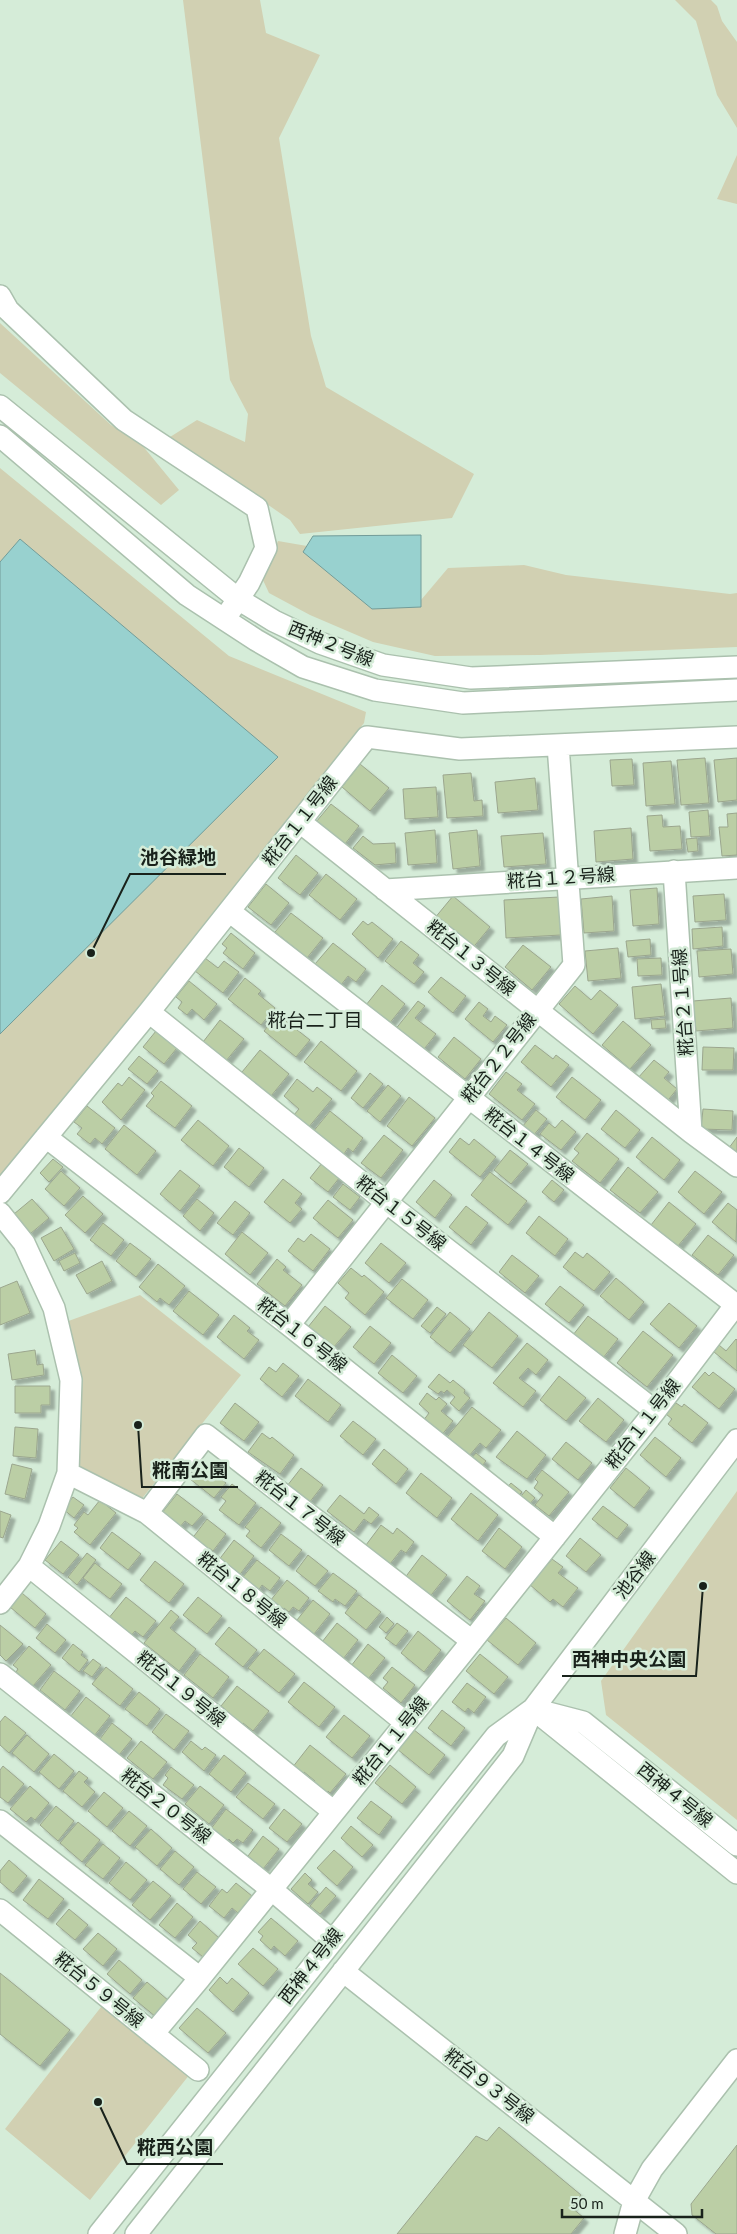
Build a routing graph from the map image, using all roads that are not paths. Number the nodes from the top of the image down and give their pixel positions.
1 (0, 296) edge
2 (0, 406) edge
3 (0, 436) edge
4 (238, 599) junction
5 (224, 619) junction
6 (737, 667) edge
7 (737, 690) edge
8 (737, 738) edge
9 (558, 745) junction
10 (300, 822) junction
11 (737, 868) edge
12 (674, 871) junction
13 (566, 877) junction
14 (385, 890) junction
15 (229, 911) junction
16 (537, 1010) junction
17 (149, 1012) junction
18 (468, 1098) junction
19 (691, 1132) junction
20 (46, 1137) junction
21 (737, 1166) edge
22 (0, 1193) edge
23 (386, 1202) junction
24 (0, 1213) edge
25 (737, 1304) edge
26 (289, 1325) junction
27 (655, 1411) junction
28 (737, 1440) edge
29 (68, 1473) junction
30 (147, 1513) junction
31 (555, 1537) junction
32 (29, 1566) junction
33 (0, 1602) edge
34 (472, 1641) junction
35 (0, 1674) edge
36 (533, 1710) junction
37 (406, 1723) junction
38 (334, 1812) junction
39 (0, 1822) edge
40 (737, 1845) edge
41 (737, 1873) edge
42 (271, 1889) junction
43 (0, 1910) edge
44 (331, 1940) junction
45 (343, 1971) junction
46 (200, 1978) junction
47 (153, 2034) junction
48 (737, 2060) edge
49 (198, 2070) dead end
50 (634, 2201) junction
51 (99, 2234) edge
52 (136, 2234) edge
53 (624, 2234) edge
54 (676, 2234) edge

1 - 4 street
2 - 4 street, 西神２号線
3 - 5 street, 西神２号線
4 - 5 street
4 - 6 street, 西神２号線
5 - 7 street, 西神２号線
8 - 9 street, 糀台１１号線
9 - 10 street, 糀台１１号線
9 - 13 street, 糀台２２号線
10 - 14 street, 糀台１３号線
10 - 15 street, 糀台１１号線
11 - 12 street, 糀台１２号線
12 - 13 street, 糀台１２号線
12 - 19 street, 糀台２１号線
13 - 14 street, 糀台１２号線
13 - 16 street, 糀台２２号線
14 - 16 street, 糀台１３号線
15 - 17 street, 糀台１１号線
15 - 18 street, 糀台１４号線
16 - 18 street, 糀台２２号線
16 - 19 street, 糀台１３号線
17 - 20 street, 糀台１１号線
17 - 23 street, 糀台１５号線
18 - 23 street, 糀台２２号線
18 - 25 street, 糀台１４号線
19 - 21 street, 糀台１３号線
20 - 22 street, 糀台１１号線
20 - 26 street, 糀台１６号線
23 - 26 street, 糀台２２号線
23 - 27 street, 糀台１５号線
24 - 29 street
25 - 27 street, 糀台１１号線
26 - 31 street, 糀台１６号線
27 - 31 street, 糀台１１号線
28 - 36 street, 池谷線
29 - 30 street, 糀台１８号線
29 - 32 street
30 - 34 street, 糀台１７号線
30 - 37 street, 糀台１８号線
31 - 34 street, 糀台１１号線
32 - 33 street
32 - 38 street, 糀台１９号線
34 - 37 street, 糀台１１号線
35 - 42 street, 糀台２０号線
36 - 40 street, 西神４号線
36 - 41 street, 西神４号線
36 - 44 street, 西神４号線
36 - 45 street, 西神４号線
37 - 38 street, 糀台１１号線
38 - 42 street, 糀台１１号線
39 - 46 street
42 - 44 street, 糀台２０号線
42 - 46 street, 糀台１１号線
43 - 47 street, 糀台５９号線
44 - 51 street, 西神４号線
45 - 50 street, 糀台９３号線
45 - 52 street, 西神４号線
46 - 47 street, 糀台１１号線
47 - 49 street, 糀台５９号線
48 - 50 street
50 - 53 street
50 - 54 street, 糀台９３号線

